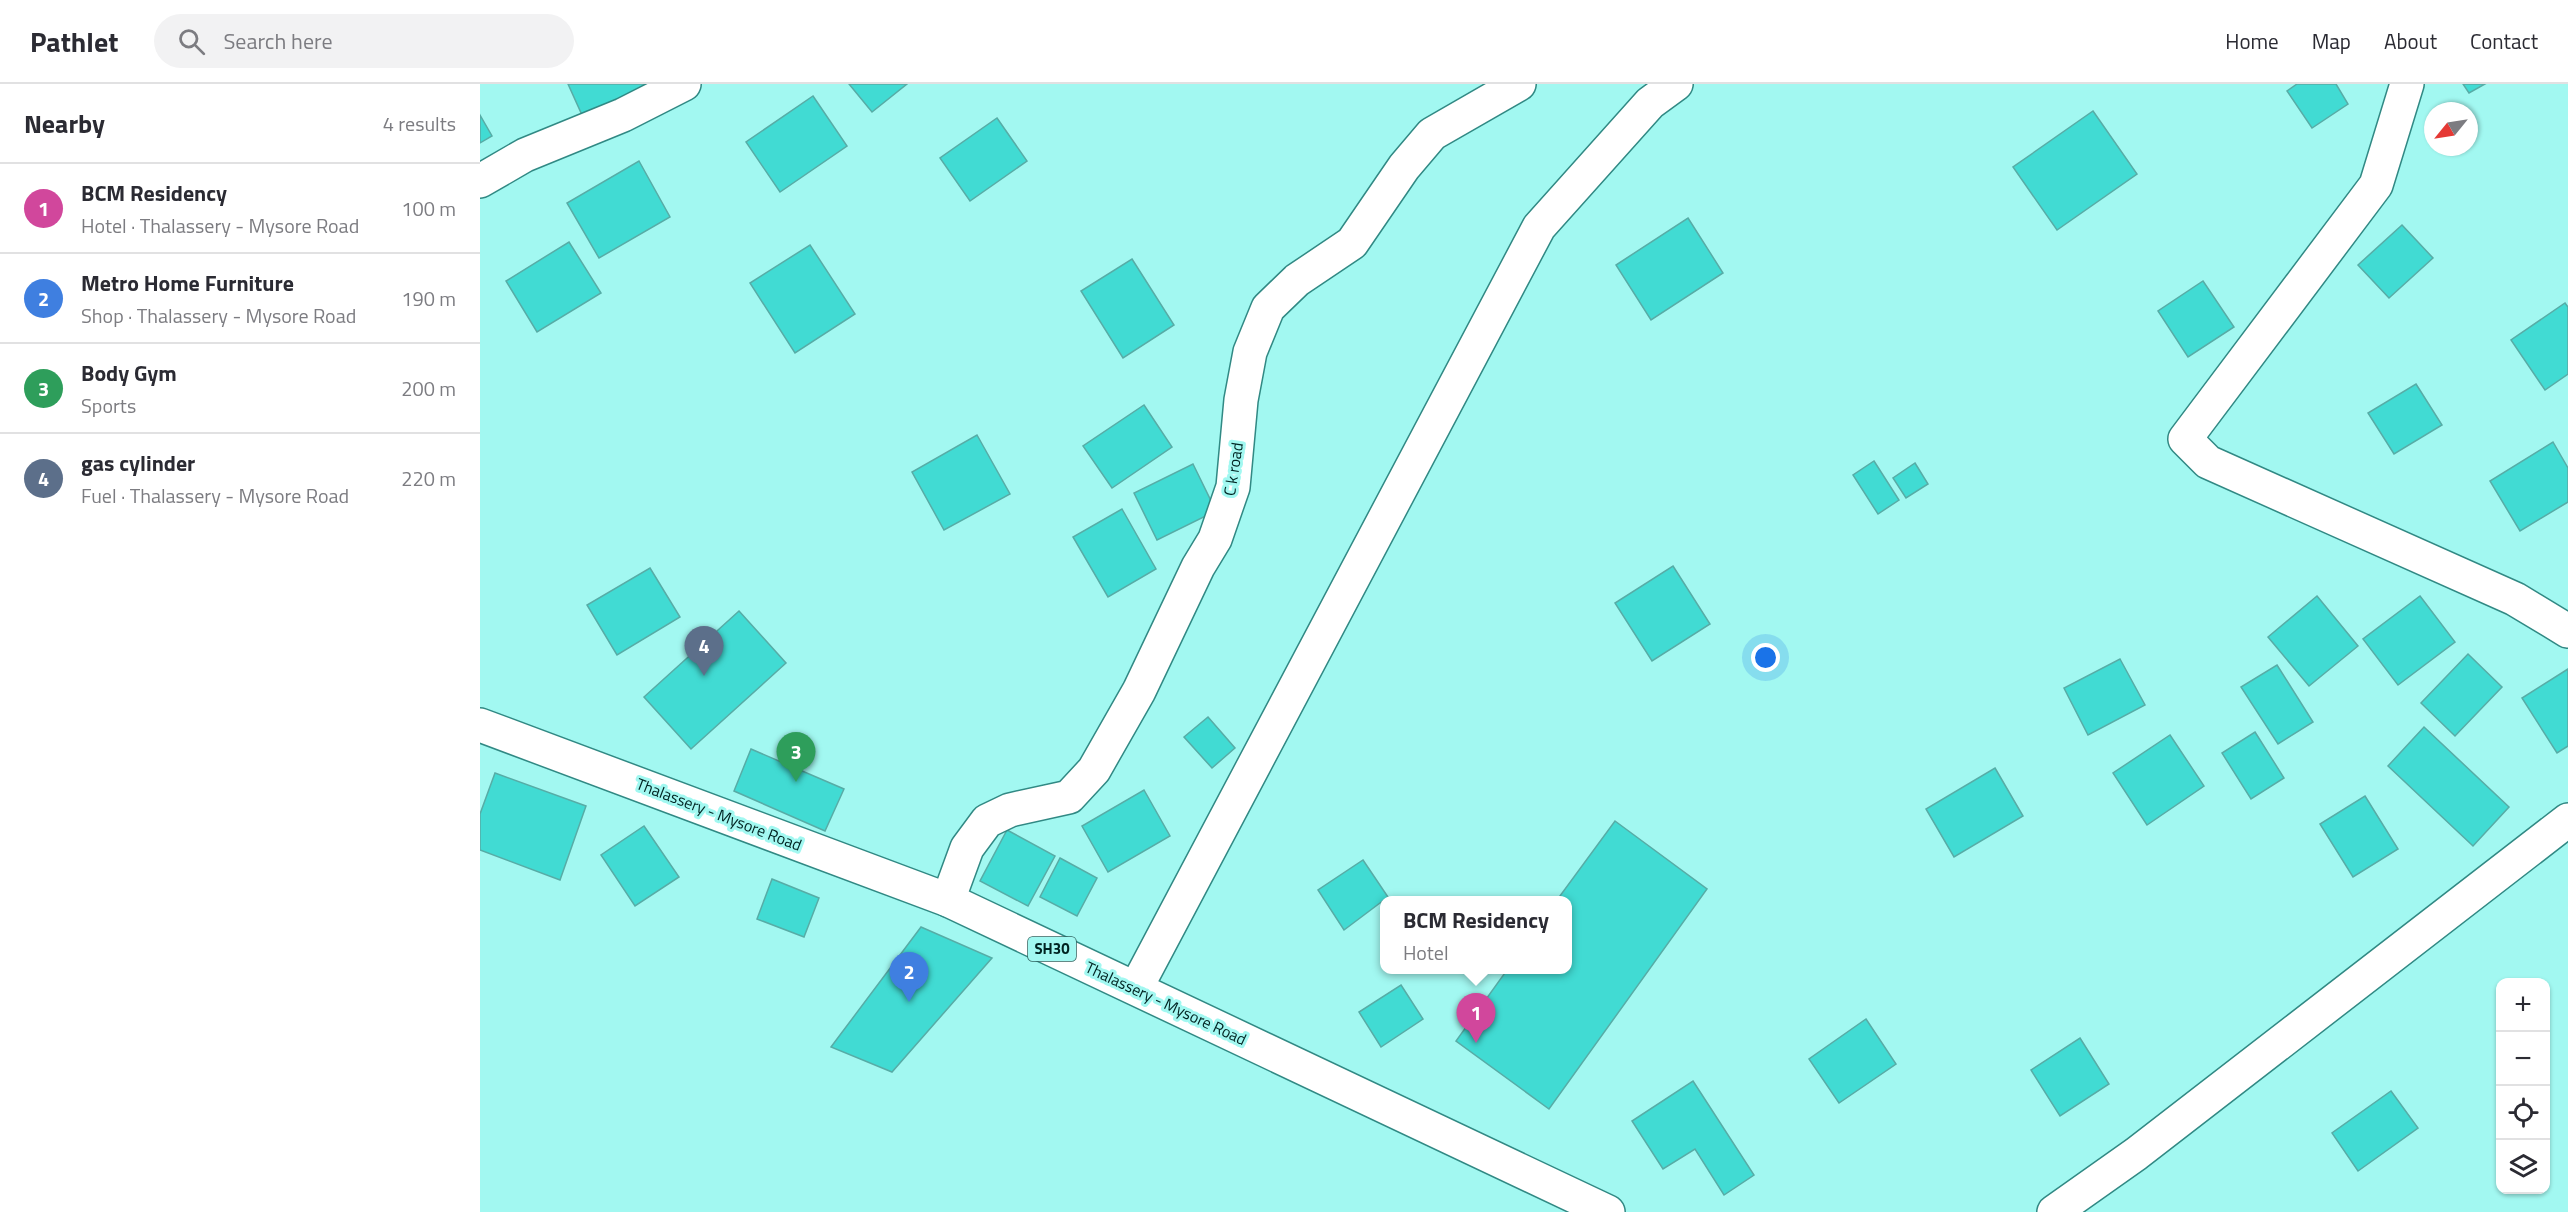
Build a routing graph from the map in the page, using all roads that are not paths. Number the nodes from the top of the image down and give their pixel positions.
1 (684, 84) edge
2 (1519, 84) edge
3 (1676, 84) edge
4 (2407, 84) edge
5 (480, 181) edge
6 (2568, 631) edge
7 (480, 725) edge
8 (2568, 820) edge
9 (948, 900) junction
10 (1136, 988) junction
11 (1608, 1212) edge
12 (2054, 1212) edge

1 - 5 street
2 - 9 street, C k road
3 - 10 street
4 - 6 street
7 - 9 street, Thalassery - Mysore Road / SH30
8 - 12 street
9 - 10 street, Thalassery - Mysore Road / SH30
10 - 11 street, Thalassery - Mysore Road / SH30

